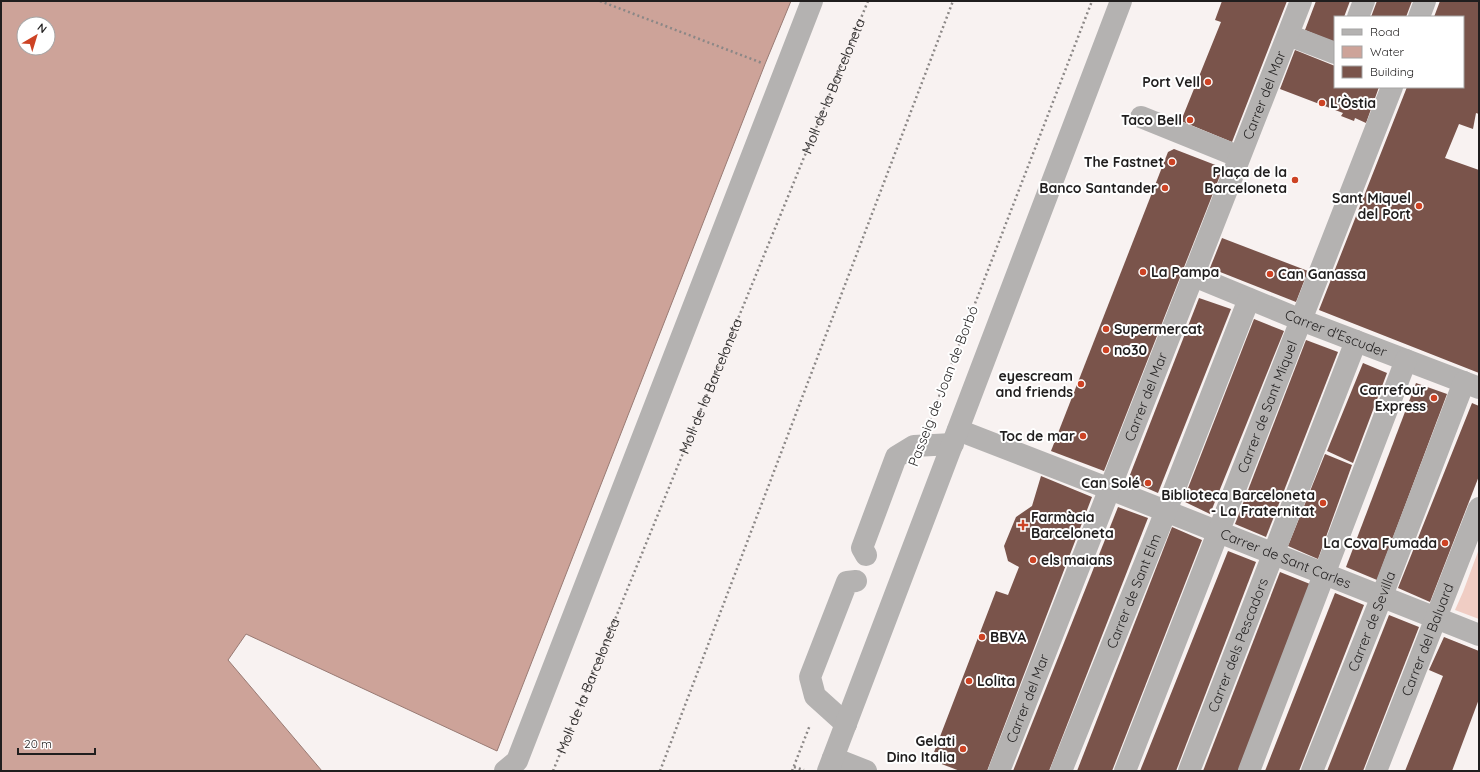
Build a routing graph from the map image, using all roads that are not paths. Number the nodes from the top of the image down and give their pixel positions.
1 (812, 1) edge
2 (1121, 1) edge
3 (1301, 1) edge
4 (1364, 1) edge
5 (1425, 1) edge
6 (1358, 16) edge
7 (1419, 16) edge
8 (1288, 35) junction
9 (1334, 53) edge
10 (1392, 88) edge
11 (1142, 117) dead end
12 (1230, 153) dead end
13 (1194, 276) junction
14 (1249, 299) junction
15 (1301, 320) junction
16 (1356, 341) junction
17 (1406, 360) junction
18 (1472, 385) edge
19 (955, 437) junction
20 (1110, 489) junction
21 (1479, 508) edge
22 (1166, 511) junction
23 (1219, 532) junction
24 (1274, 554) junction
25 (866, 555) dead end
26 (1324, 574) junction
27 (856, 581) dead end
28 (1382, 596) junction
29 (1436, 618) junction
30 (1479, 635) edge
31 (846, 724) junction
32 (830, 764) edge
33 (511, 766) edge
34 (866, 771) edge
35 (1000, 771) edge
36 (1061, 771) edge
37 (1125, 771) edge
38 (1189, 771) edge
39 (1249, 771) edge
40 (1312, 771) edge
41 (1376, 771) edge

1 - 33 street
2 - 19 street, Passeig de Joan de Borbó
3 - 8 street, Carrer del Mar
4 - 6 street
5 - 7 street
8 - 9 street
8 - 13 street, Carrer del Mar
10 - 15 street, Carrer de Sant Miquel
11 - 12 street
13 - 14 street, Carrer d'Escuder
13 - 20 street, Carrer del Mar
14 - 15 street, Carrer d'Escuder
14 - 22 street, Carrer de Sant Elm
15 - 16 street, Carrer d'Escuder
15 - 23 street, Carrer de Sant Miquel
16 - 17 street, Carrer d'Escuder
16 - 24 street, Carrer dels Pescadors
17 - 18 street, Carrer d'Escuder
17 - 26 street
18 - 28 street, Carrer de Sevilla
19 - 20 street, Carrer de Sant Carles
19 - 25 street
19 - 31 street, Passeig de Joan de Borbó
20 - 22 street, Carrer de Sant Carles
20 - 35 street, Carrer del Mar
21 - 29 street, Carrer del Baluard
22 - 23 street, Carrer de Sant Carles
22 - 36 street, Carrer de Sant Elm
23 - 24 street, Carrer de Sant Carles
23 - 37 street, Carrer de Sant Miquel
24 - 26 street, Carrer de Sant Carles
24 - 38 street, Carrer dels Pescadors
26 - 28 street, Carrer de Sant Carles
26 - 39 street
27 - 31 street
28 - 29 street, Carrer de Sant Carles
28 - 40 street, Carrer de Sevilla
29 - 30 street, Carrer de Sant Carles
29 - 41 street, Carrer del Baluard
31 - 32 street, Passeig de Joan de Borbó
32 - 34 street

